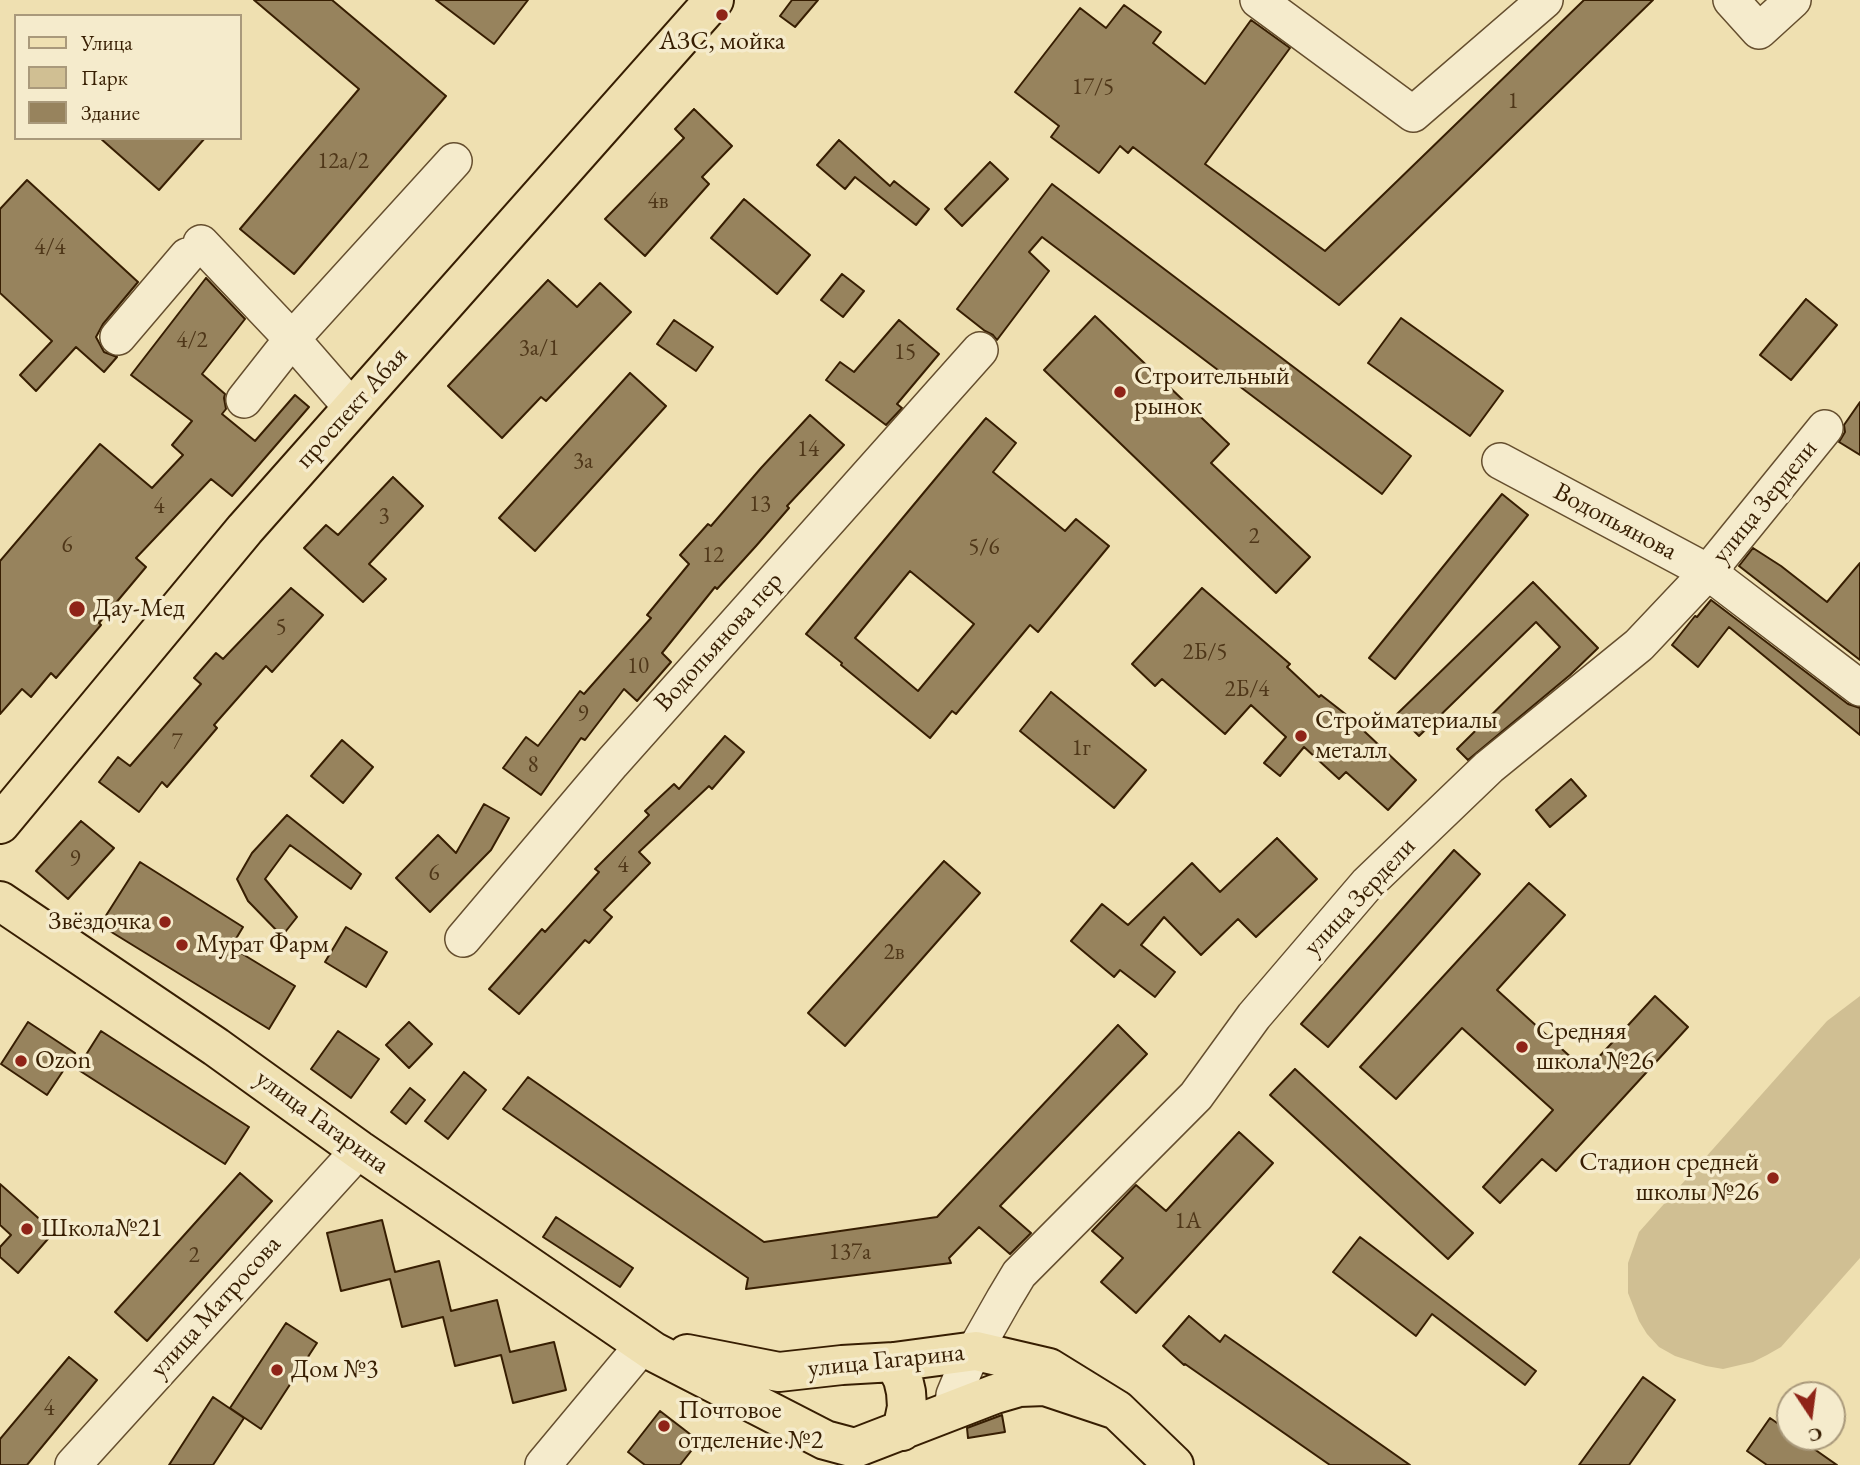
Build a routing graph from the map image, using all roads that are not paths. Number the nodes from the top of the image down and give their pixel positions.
1 (714, 0) edge
2 (1258, 0) edge
3 (1545, 0) edge
4 (1731, 0) edge
5 (1793, 0) edge
6 (454, 161) dead end
7 (118, 337) dead end
8 (292, 340) junction
9 (980, 350) dead end
10 (244, 400) dead end
11 (352, 408) junction
12 (1825, 428) dead end
13 (1500, 461) dead end
14 (1708, 572) junction
15 (1860, 688) edge
16 (0, 824) edge
17 (0, 901) edge
18 (463, 939) dead end
19 (359, 1150) junction
20 (643, 1345) junction
21 (976, 1351) junction
22 (894, 1362) junction
23 (779, 1373) junction
24 (952, 1410) junction
25 (1117, 1410) junction
26 (768, 1412) junction
27 (902, 1431) junction
28 (852, 1457) edge
29 (73, 1465) edge
30 (543, 1465) edge
31 (1174, 1465) edge

1 - 11 main road, проспект Абая
2 - 3 street
4 - 5 street
6 - 8 street
7 - 8 street
8 - 10 street
8 - 11 street
9 - 18 street, Водопьянова пер
11 - 16 main road, проспект Абая
12 - 14 street, улица Зердели
13 - 14 street, Водопьянова
14 - 15 street, Водопьянова
14 - 21 street, улица Зердели
17 - 19 main road, улица Гагарина
19 - 20 main road, улица Гагарина
19 - 29 street, улица Матросова
20 - 23 main road, улица Гагарина
20 - 26 main road, улица Гагарина
20 - 30 street
21 - 22 main road, улица Гагарина
21 - 24 street, улица Зердели
21 - 25 main road, улица Гагарина
22 - 23 main road, улица Гагарина
22 - 27 main road
23 - 26 main road
24 - 25 main road, улица Гагарина
24 - 27 main road, улица Гагарина
25 - 31 main road, улица Гагарина
26 - 28 main road, улица Гагарина
27 - 28 main road, улица Гагарина

